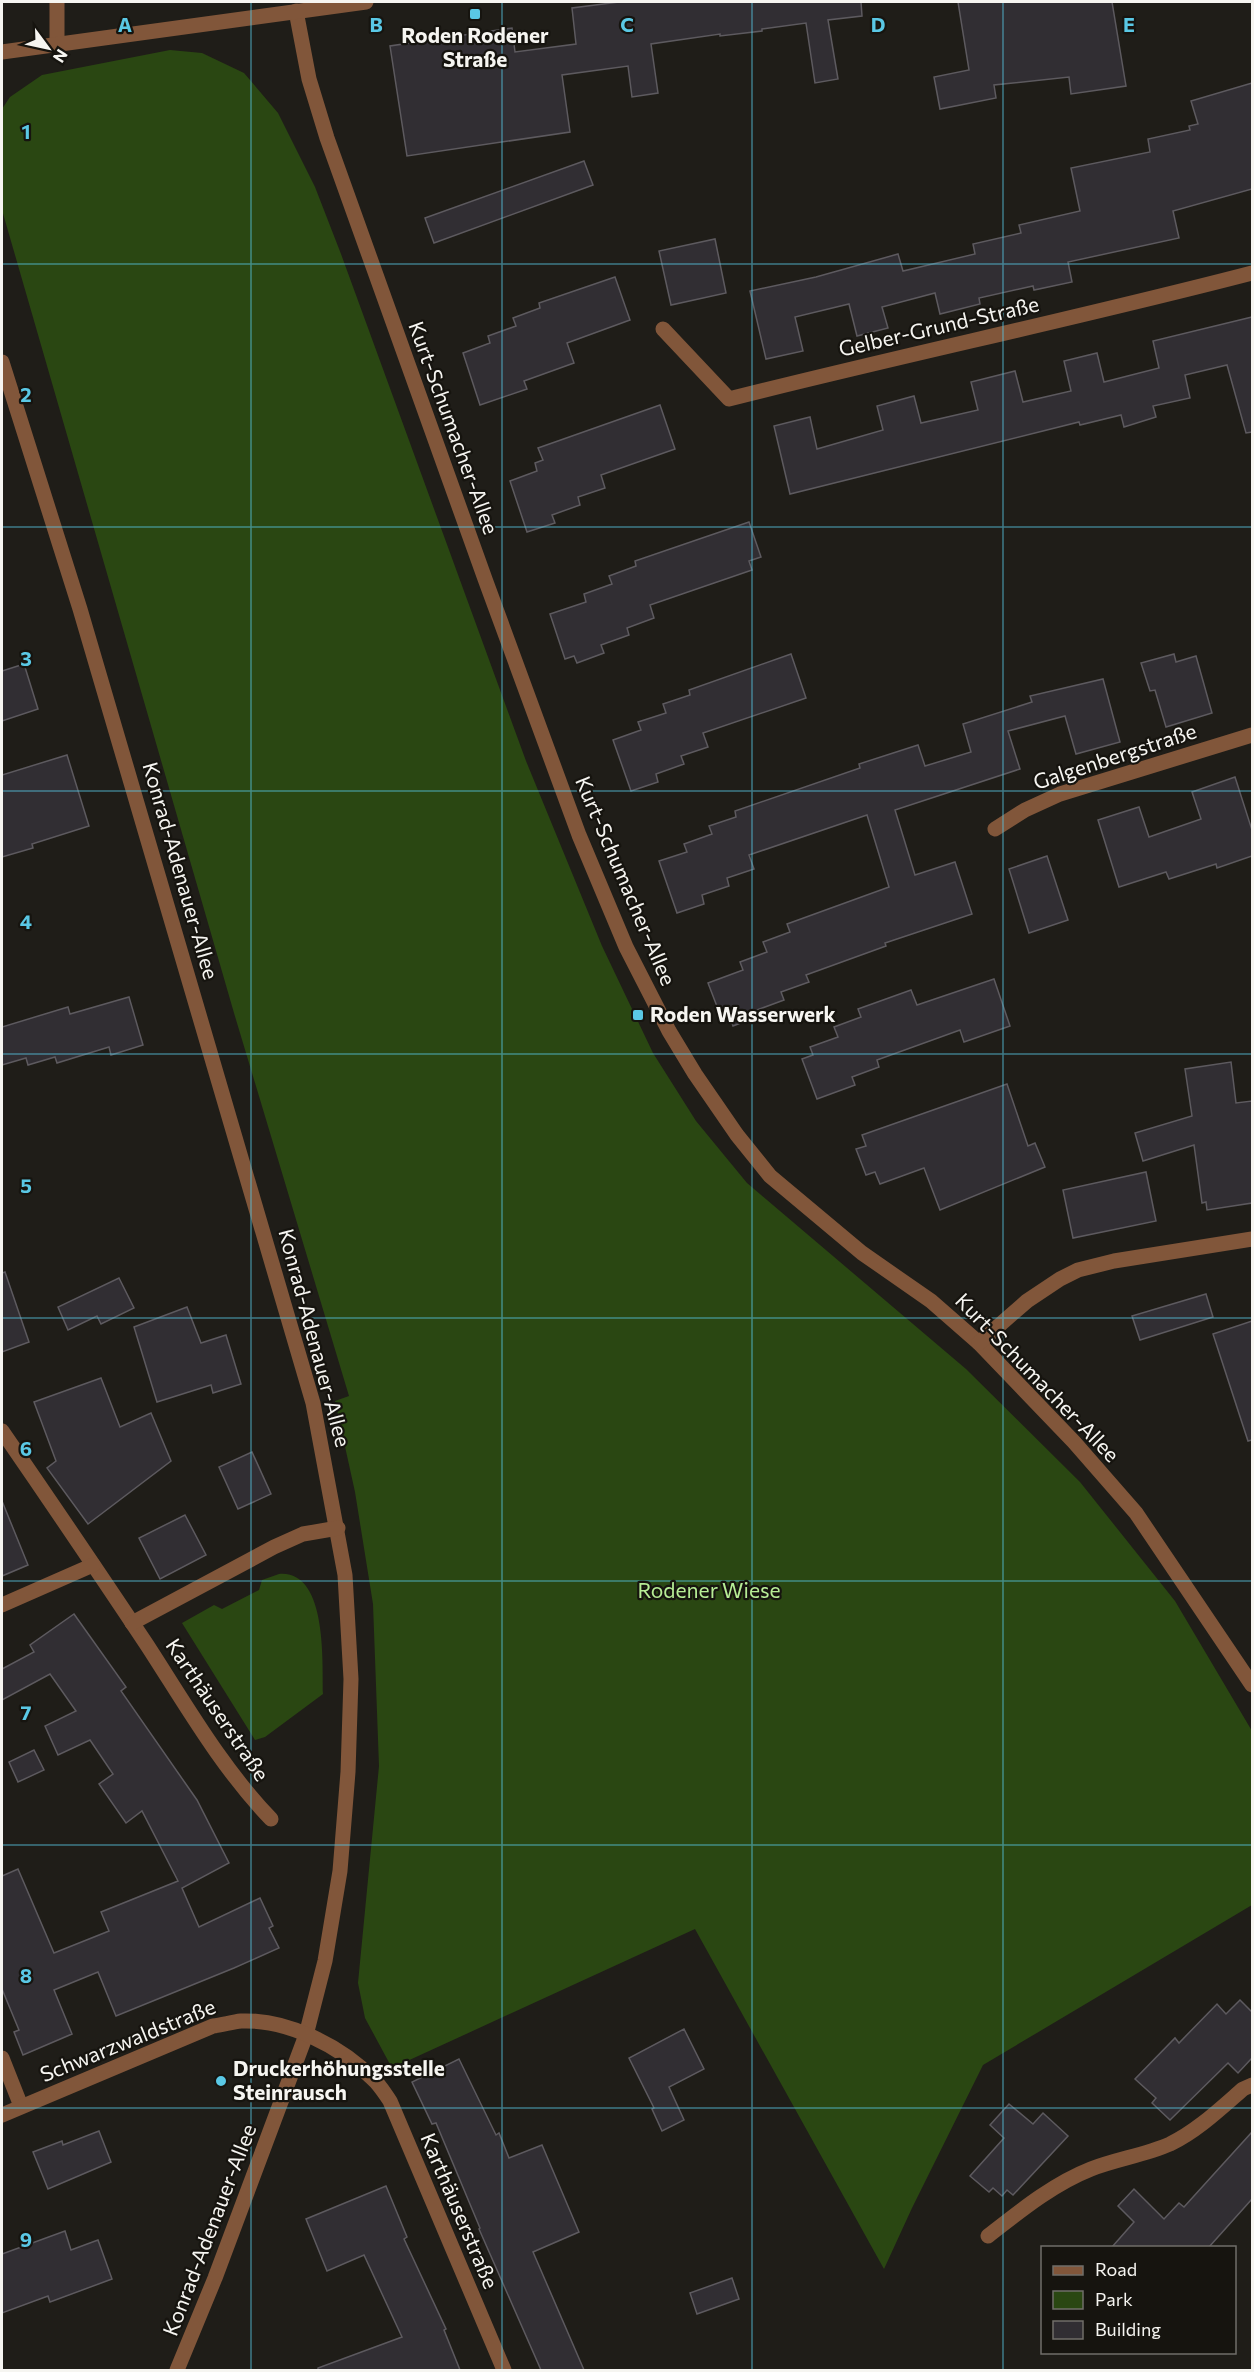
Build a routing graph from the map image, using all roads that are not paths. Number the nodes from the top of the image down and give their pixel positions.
1 (57, 2) edge
2 (366, 2) edge
3 (296, 11) junction
4 (57, 45) junction
5 (2, 52) edge
6 (1252, 273) edge
7 (663, 329) dead end
8 (2, 362) edge
9 (1252, 735) edge
10 (995, 829) dead end
11 (1252, 1239) edge
12 (979, 1343) junction
13 (2, 1431) edge
14 (338, 1528) junction
15 (93, 1565) junction
16 (2, 1605) edge
17 (132, 1623) junction
18 (1252, 1685) edge
19 (271, 1819) dead end
20 (306, 2035) junction
21 (2, 2058) edge
22 (1252, 2085) edge
23 (21, 2106) junction
24 (2, 2115) edge
25 (988, 2236) dead end
26 (177, 2370) edge
27 (504, 2370) edge

1 - 4 street
2 - 3 street
3 - 4 street
3 - 12 street, Kurt-Schumacher-Allee
4 - 5 street
6 - 7 street, Gelber-Grund-Straße
8 - 14 street, Konrad-Adenauer-Allee
9 - 10 street, Galgenbergstraße
11 - 12 street
12 - 18 street, Kurt-Schumacher-Allee
13 - 15 street, Karthäuserstraße
14 - 17 street
14 - 20 street, Konrad-Adenauer-Allee
15 - 16 street
15 - 17 street, Karthäuserstraße
17 - 19 street, Karthäuserstraße
20 - 23 street, Schwarzwaldstraße
20 - 26 street, Konrad-Adenauer-Allee
20 - 27 street, Karthäuserstraße
21 - 23 street
22 - 25 street
23 - 24 street, Schwarzwaldstraße

